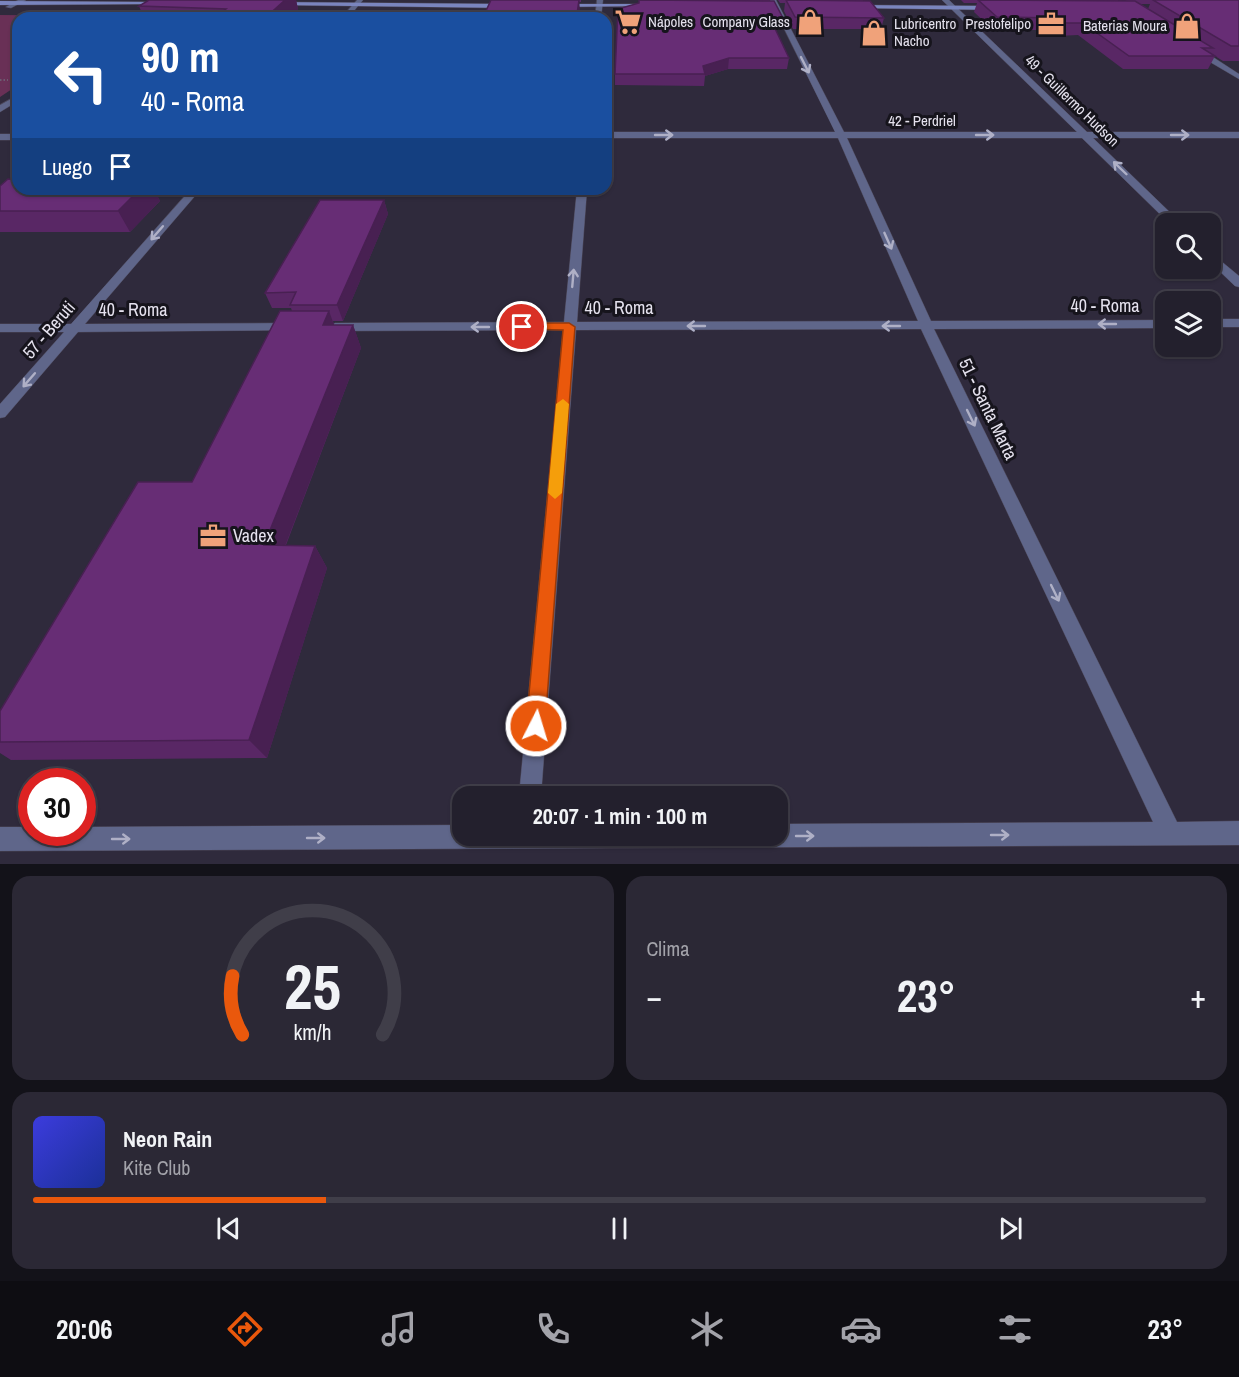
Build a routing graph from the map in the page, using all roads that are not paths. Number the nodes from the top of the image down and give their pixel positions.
1 (945, 0) edge
2 (20, 2) edge
3 (162, 2) edge
4 (358, 2) edge
5 (175, 4) edge
6 (0, 5) edge
7 (9, 7) junction
8 (551, 8) edge
9 (777, 8) edge
10 (1007, 8) edge
11 (151, 9) junction
12 (167, 9) edge
13 (599, 9) edge
14 (652, 9) edge
15 (350, 10) junction
16 (843, 10) edge
17 (955, 11) junction
18 (147, 12) edge
19 (1001, 14) edge
20 (1190, 46) edge
21 (1239, 77) edge
22 (612, 135) edge
23 (841, 135) junction
24 (1086, 135) junction
25 (1239, 135) edge
26 (191, 195) edge
27 (581, 195) edge
28 (1167, 213) edge
29 (1221, 266) edge
30 (1239, 283) edge
31 (1221, 323) edge
32 (1239, 323) edge
33 (1155, 324) edge
34 (926, 325) junction
35 (569, 327) junction
36 (0, 328) edge
37 (75, 328) junction
38 (0, 413) edge
39 (531, 786) edge
40 (1239, 833) edge
41 (1171, 834) junction
42 (788, 835) edge
43 (452, 837) edge
44 (0, 840) edge

1 - 17 street, 49 - Guillermo Hudson
2 - 3 main road
2 - 6 main road
2 - 7 street
3 - 5 main road
3 - 11 street
4 - 15 street
4 - 15 main road
4 - 15 main road
6 - 7 main road
7 - 11 main road
8 - 13 main road
9 -> 23 street, 51 - Santa Marta
10 - 17 main road
11 - 12 main road
11 - 18 street
13 - 14 main road
16 - 17 main road
17 - 19 main road
17 - 24 street, 49 - Guillermo Hudson
20 - 21 street
22 -> 23 street, 42 - Perdriel
23 -> 24 street, 42 - Perdriel
23 -> 34 street, 51 - Santa Marta
24 -> 25 street, 42 - Perdriel
28 -> 24 street, 49 - Guillermo Hudson
26 -> 37 street, 57 - Beruti
35 -> 27 street
29 - 30 street
31 - 32 street
33 -> 34 street, 40 - Roma
34 -> 35 street, 40 - Roma
34 -> 41 street, 51 - Santa Marta
35 -> 37 street, 40 - Roma
35 - 39 street
36 - 37 street, 40 - Roma
37 -> 38 street, 57 - Beruti
40 - 41 street
42 -> 41 street
44 -> 43 street

